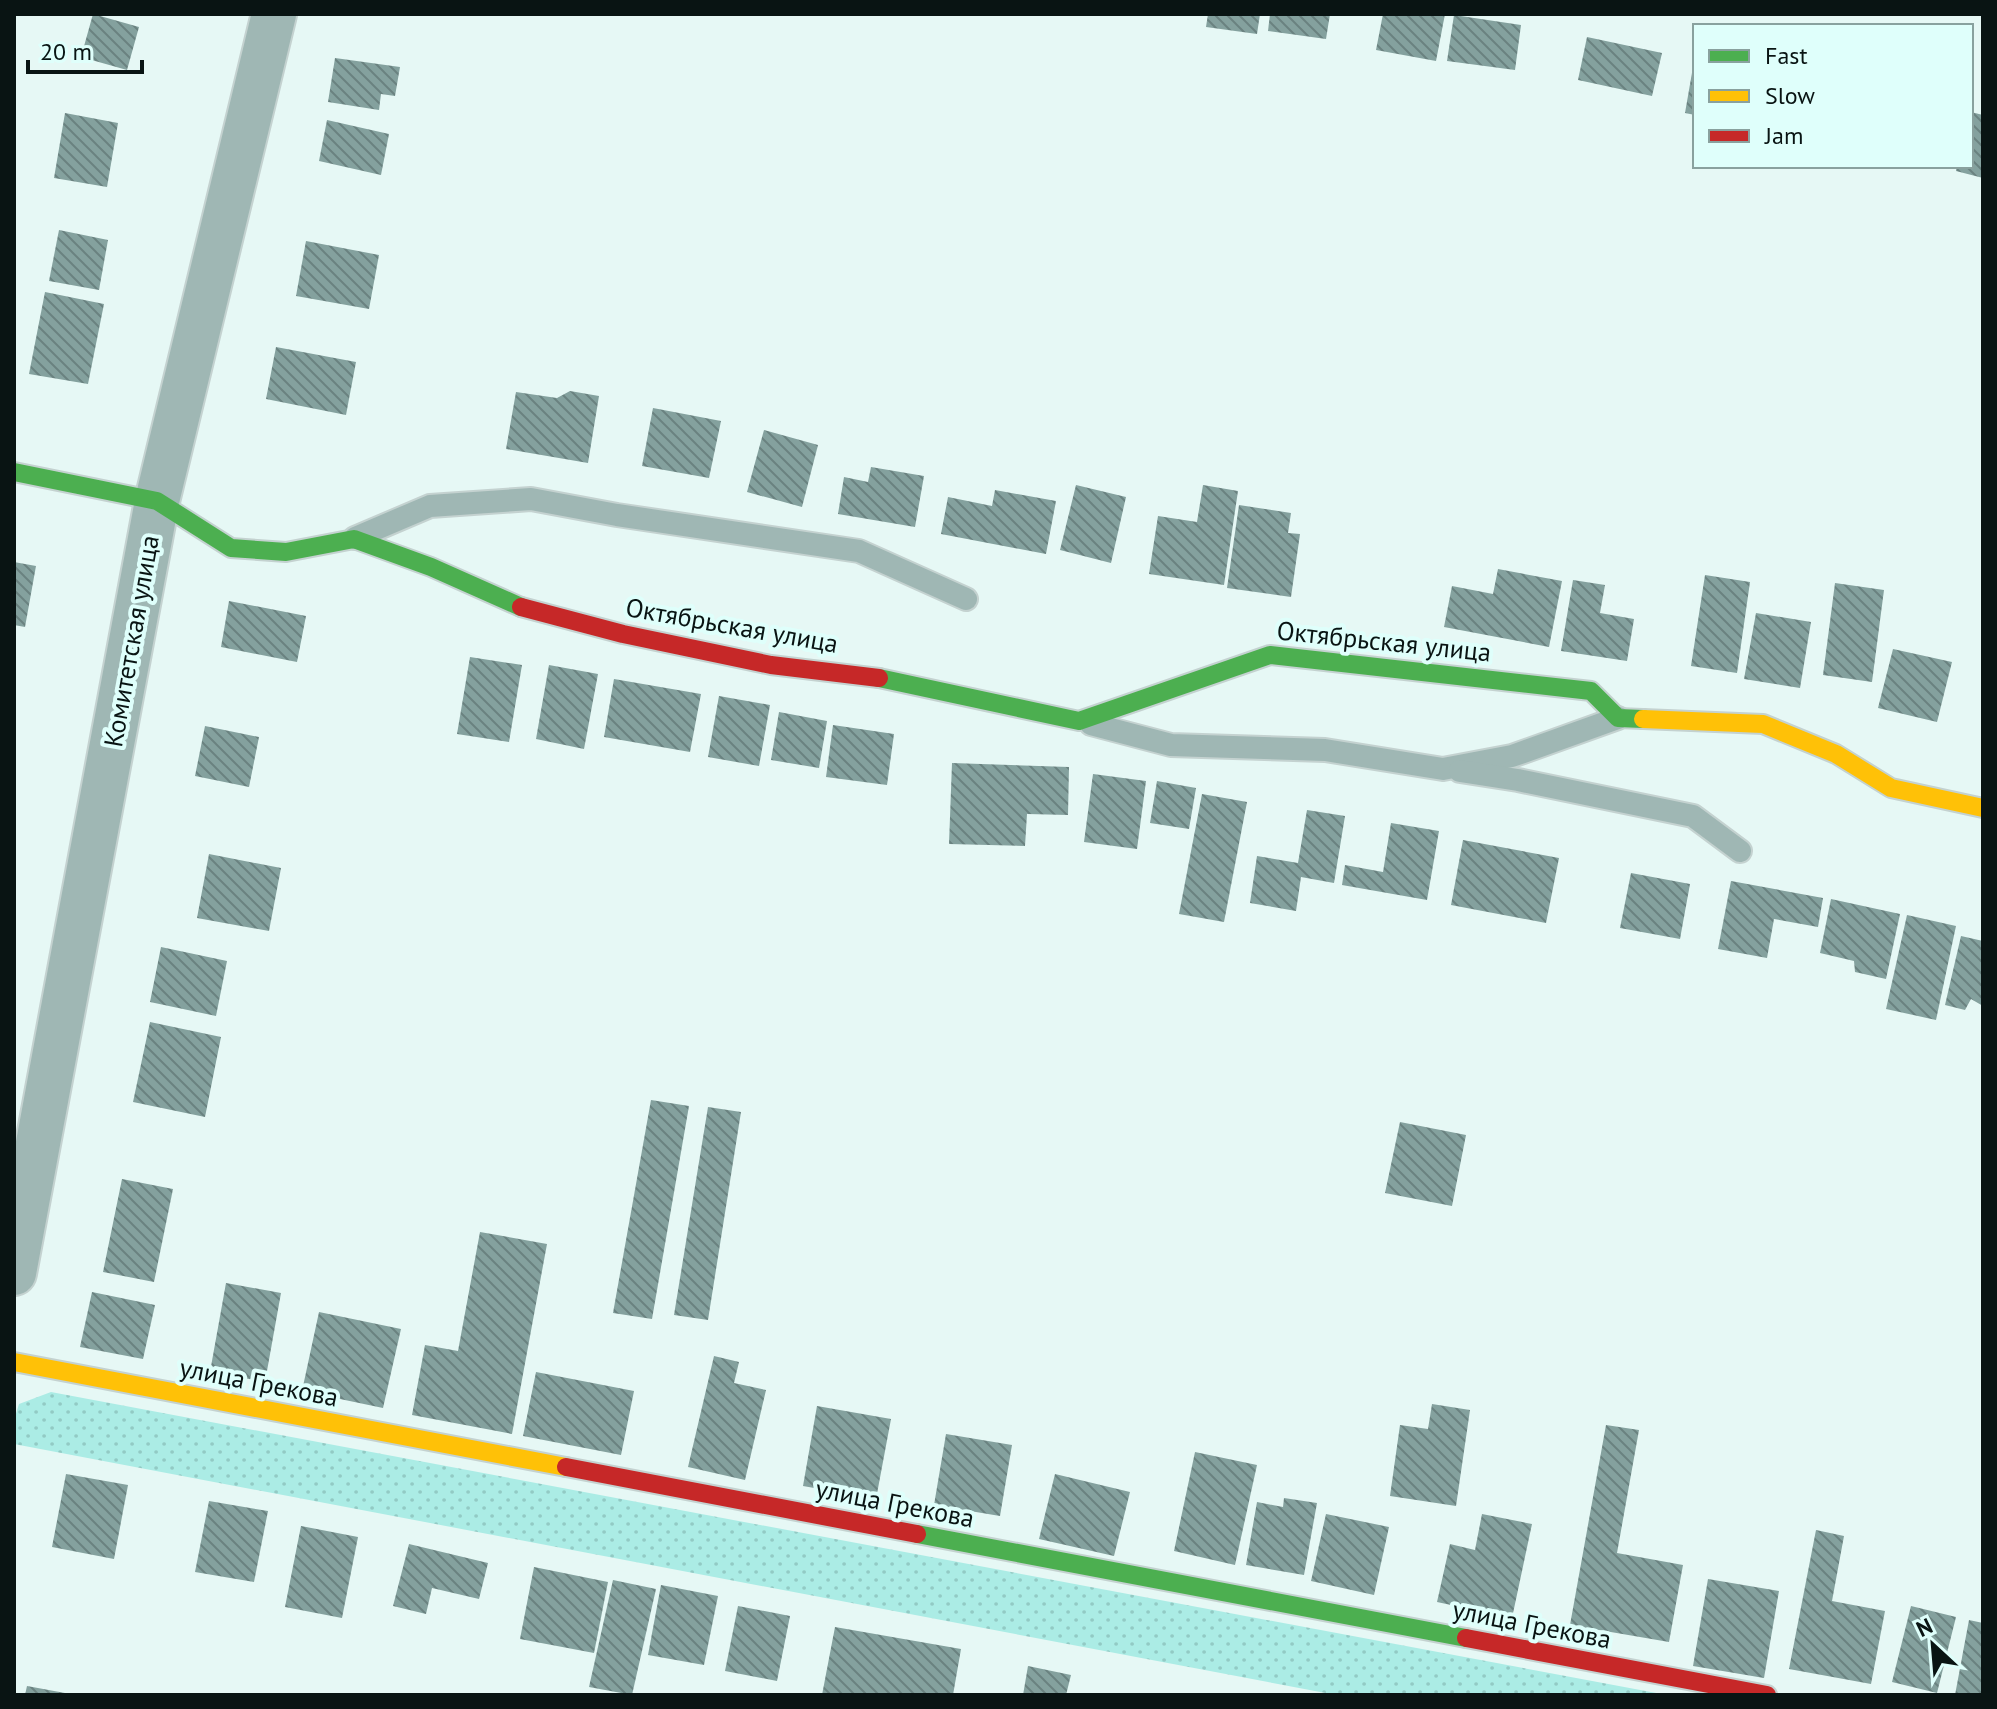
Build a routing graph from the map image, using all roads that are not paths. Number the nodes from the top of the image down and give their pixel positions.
1 (274, 14) edge
2 (14, 472) edge
3 (157, 501) junction
4 (354, 539) junction
5 (966, 599) dead end
6 (1618, 718) junction
7 (1079, 721) junction
8 (1443, 769) junction
9 (1983, 808) edge
10 (1740, 851) dead end
11 (14, 1273) edge
12 (14, 1362) edge
13 (1767, 1695) edge

1 - 3 street, Комитетская улица
2 - 3 street
3 - 4 street
3 - 11 street, Комитетская улица
4 - 5 lane
4 - 7 street, Октябрьская улица
6 - 7 street, Октябрьская улица
6 - 8 lane
6 - 9 street
7 - 8 lane
8 - 10 lane
12 - 13 street, улица Грекова

